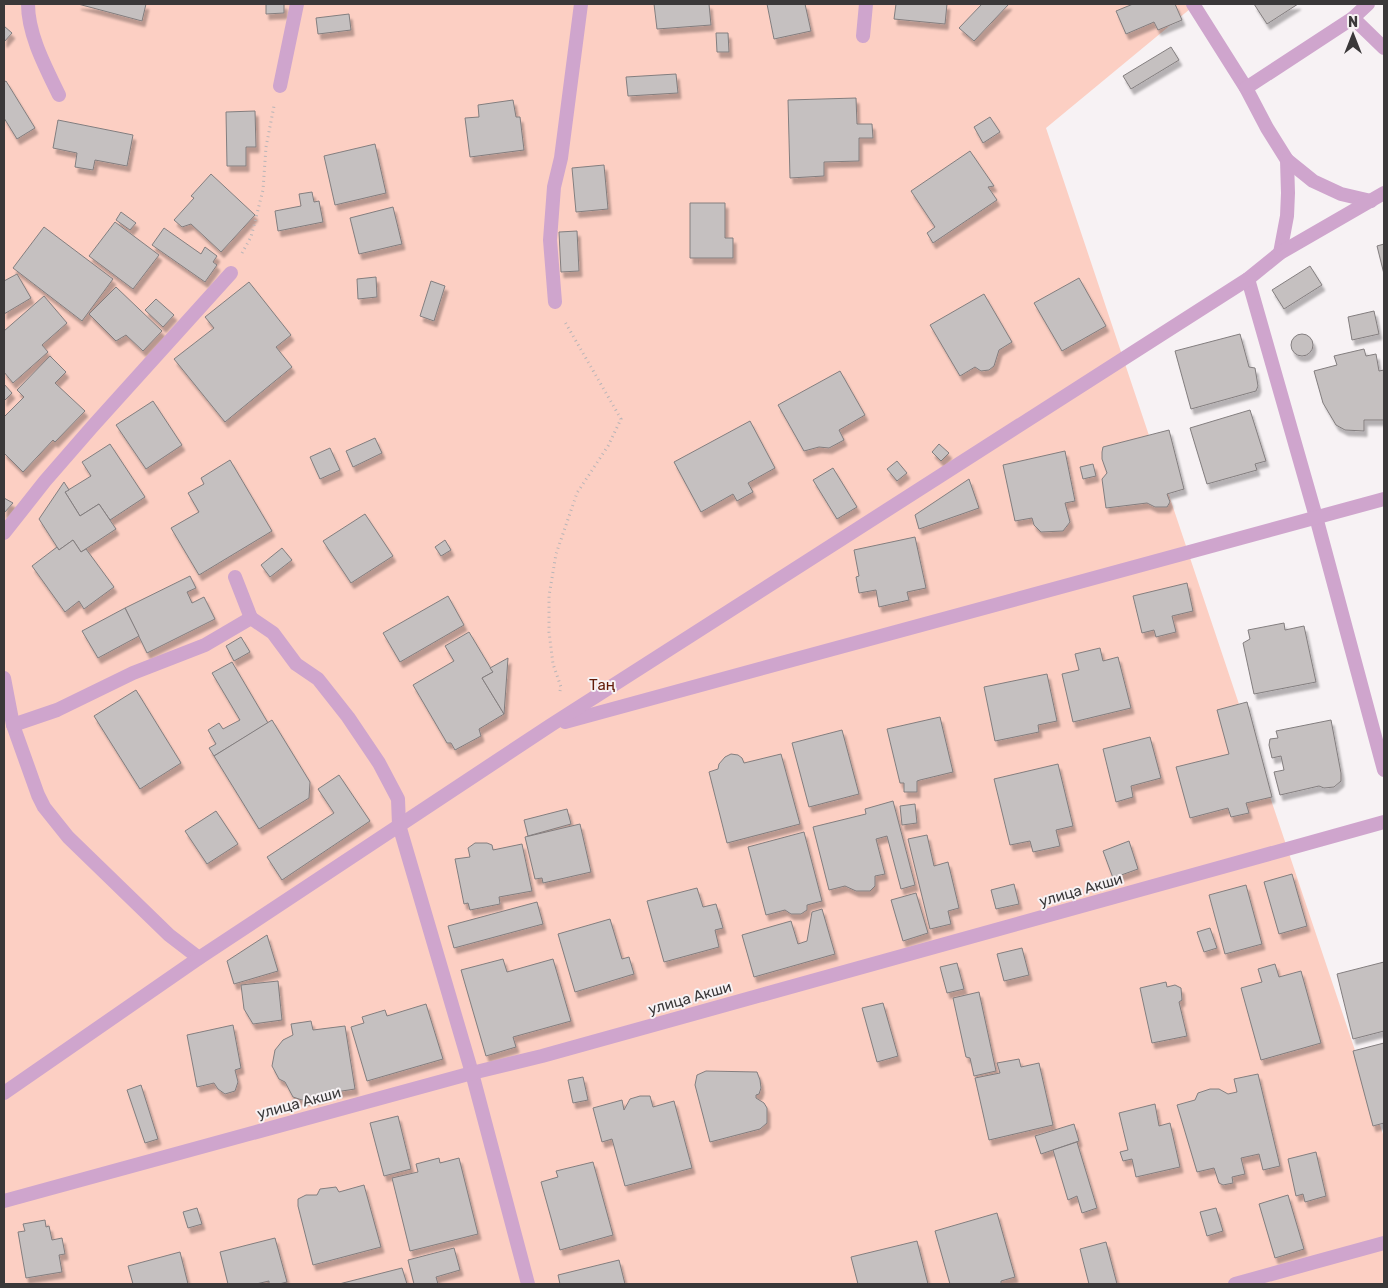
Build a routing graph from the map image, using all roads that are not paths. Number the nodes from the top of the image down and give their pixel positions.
1 (28, 4) edge
2 (297, 4) edge
3 (581, 4) edge
4 (866, 4) edge
5 (1193, 4) edge
6 (1368, 4) edge
7 (1353, 18) junction
8 (863, 36) dead end
9 (1384, 48) edge
10 (280, 86) road end
11 (1246, 88) junction
12 (59, 95) dead end
13 (1287, 160) junction
14 (1384, 193) edge
15 (1371, 201) junction
16 (1280, 253) junction
17 (231, 273) road end
18 (1248, 279) junction
19 (555, 302) road end
20 (1384, 499) edge
21 (1316, 517) junction
22 (4, 533) edge
23 (235, 577) dead end
24 (251, 618) junction
25 (4, 678) edge
26 (13, 725) junction
27 (551, 725) junction
28 (1384, 770) edge
29 (1384, 822) edge
30 (399, 826) junction
31 (199, 958) junction
32 (472, 1073) junction
33 (4, 1093) edge
34 (4, 1201) edge
35 (1384, 1243) edge
36 (528, 1284) edge
37 (1235, 1284) edge

1 - 12 street
2 - 10 street
3 - 19 street
4 - 8 street
5 - 11 street
6 - 7 street
7 - 9 street
7 - 11 street
11 - 13 street
13 - 15 street
13 - 16 street
14 - 15 street
15 - 16 street
16 - 18 street
17 - 22 street
18 - 21 street
18 - 27 street
20 - 21 street
21 - 27 street
21 - 28 street
23 - 24 street
24 - 26 street
24 - 30 street
25 - 26 street
26 - 31 street
27 - 30 street
29 - 32 street, улица Акши
30 - 31 street
30 - 32 street
31 - 33 street
32 - 34 street, улица Акши
32 - 36 street
35 - 37 street

